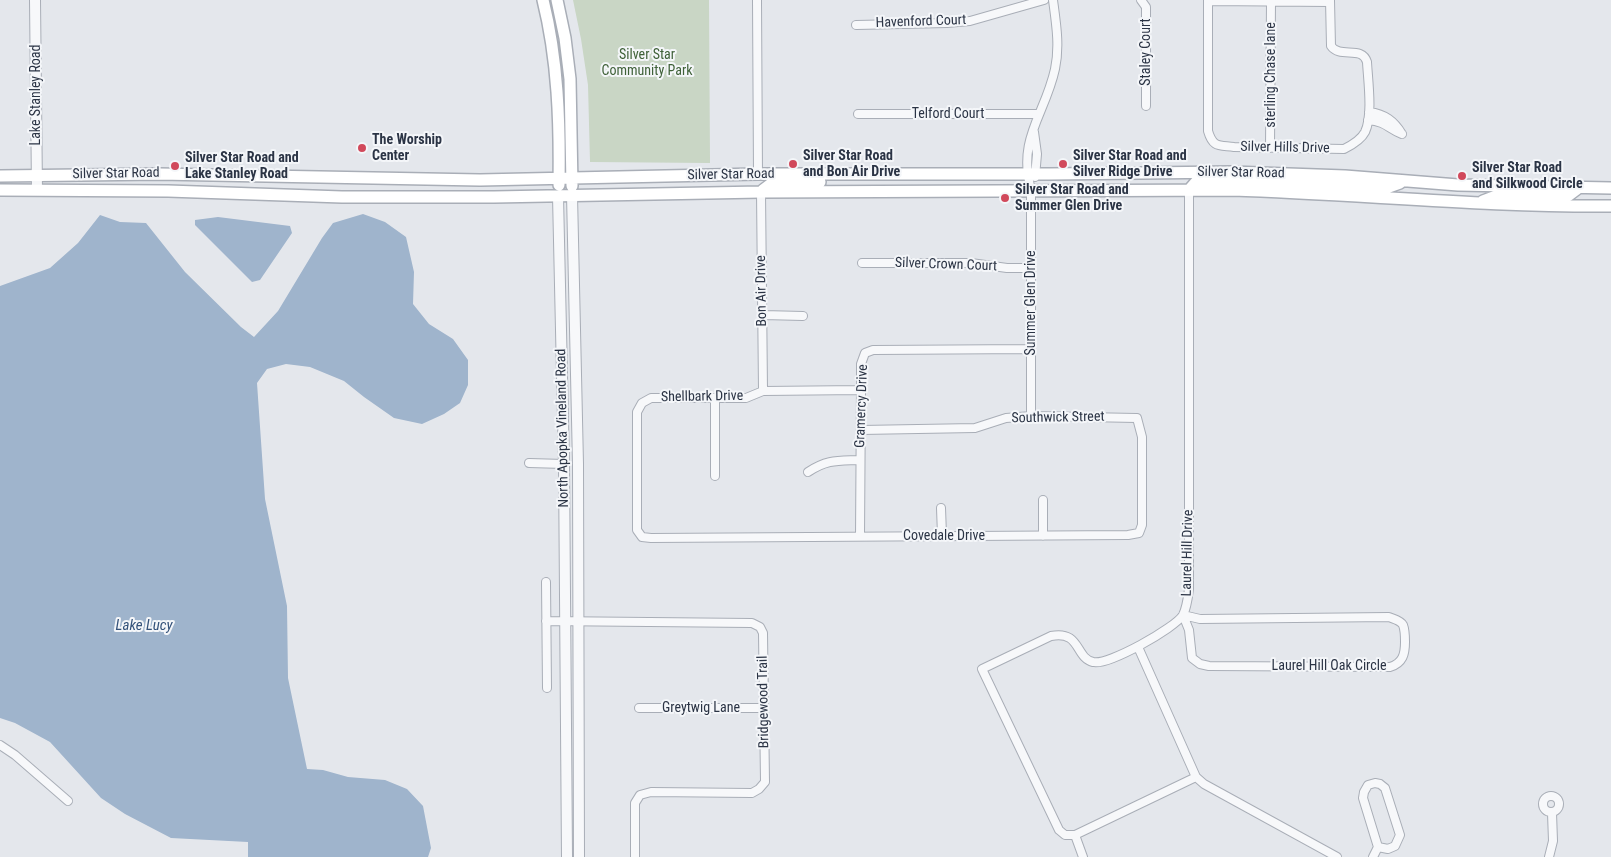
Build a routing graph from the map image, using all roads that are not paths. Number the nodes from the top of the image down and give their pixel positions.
1 (35, 0) edge
2 (543, 0) edge
3 (557, 0) edge
4 (757, 0) edge
5 (1044, 0) edge
6 (1053, 0) edge
7 (1141, 0) edge
8 (1208, 0) edge
9 (1271, 1) junction
10 (1330, 1) edge
11 (856, 25) dead end
12 (1146, 106) dead end
13 (858, 114) dead end
14 (1038, 114) junction
15 (1270, 148) junction
16 (758, 174) junction
17 (881, 174) junction
18 (1032, 174) junction
19 (1299, 174) junction
20 (0, 176) edge
21 (36, 176) junction
22 (559, 179) junction
23 (572, 179) junction
24 (1407, 181) junction
25 (1502, 186) junction
26 (1577, 188) junction
27 (1611, 188) edge
28 (0, 190) edge
29 (36, 190) junction
30 (1031, 190) junction
31 (1189, 190) junction
32 (761, 192) junction
33 (1279, 192) junction
34 (572, 195) junction
35 (558, 196) junction
36 (1406, 199) junction
37 (1477, 203) junction
38 (1611, 206) edge
39 (862, 263) dead end
40 (1031, 268) junction
41 (763, 315) junction
42 (803, 316) dead end
43 (1032, 349) junction
44 (861, 390) junction
45 (763, 391) junction
46 (716, 399) junction
47 (1031, 416) junction
48 (1137, 418) joint
49 (861, 430) junction
50 (860, 460) junction
51 (529, 463) dead end
52 (564, 464) junction
53 (808, 472) dead end
54 (715, 476) dead end
55 (1043, 500) dead end
56 (941, 508) dead end
57 (637, 530) joint
58 (860, 536) junction
59 (942, 536) junction
60 (1043, 536) junction
61 (546, 582) dead end
62 (1183, 615) junction
63 (546, 621) junction
64 (565, 621) junction
65 (578, 621) junction
66 (1138, 647) junction
67 (547, 688) dead end
68 (639, 708) dead end
69 (764, 708) junction
70 (0, 745) edge
71 (1196, 777) junction
72 (68, 801) dead end
73 (1552, 813) dead end
74 (1075, 835) junction
75 (1378, 847) junction
76 (566, 857) edge
77 (579, 857) edge
78 (635, 857) edge
79 (1083, 857) edge
80 (1337, 857) edge
81 (1373, 857) edge
82 (1548, 857) edge

1 - 21 street, Lake Stanley Road
2 - 22 main road, North Apopka Vineland Road
3 - 23 main road, North Apopka Vineland Road
4 - 16 street
5 - 11 street, Havenford Court
6 - 14 street
7 - 12 street, Staley Court
8 - 9 street
8 - 15 street, Silver Hills Drive
9 - 10 street
9 - 15 street, sterling Chase lane
10 - 15 street, Silver Hills Drive
13 - 14 street, Telford Court
14 - 18 street, Summer Glen Drive
16 - 17 main road, Silver Star Road
16 - 23 main road, Silver Star Road
17 - 18 main road, Silver Star Road
17 - 32 main road
18 - 19 main road, Silver Star Road
18 - 30 street, Summer Glen Drive
19 - 24 main road, Silver Star Road
19 - 31 main road
20 - 21 main road, Silver Star Road
21 - 22 main road, Silver Star Road
21 - 29 street, Lake Stanley Road
22 - 23 main road, Silver Star Road
22 - 35 main road, North Apopka Vineland Road
23 - 34 main road, North Apopka Vineland Road
24 - 25 main road, Silver Star Road
24 - 33 main road
25 - 26 main road, Silver Star Road
25 - 36 main road
26 - 27 main road, Silver Star Road
26 - 37 main road
28 - 29 main road, Silver Star Road
29 - 35 main road, Silver Star Road
30 - 31 main road, Silver Star Road
30 - 32 main road, Silver Star Road
30 - 40 street, Summer Glen Drive
31 - 33 main road, Silver Star Road
31 - 62 street, Laurel Hill Drive
32 - 34 main road, Silver Star Road
32 - 41 street, Bon Air Drive
33 - 36 main road, Silver Star Road
34 - 35 main road, Silver Star Road
34 - 65 street, North Apopka Vineland Road
35 - 52 street, North Apopka Vineland Road
36 - 37 main road, Silver Star Road
37 - 38 main road, Silver Star Road
39 - 40 street, Silver Crown Court
40 - 43 street, Summer Glen Drive
41 - 42 street
41 - 45 street, Bon Air Drive
43 - 44 street, Gramercy Drive
43 - 47 street, Summer Glen Drive
44 - 45 street, Shellbark Drive
44 - 49 street, Gramercy Drive
45 - 46 street, Shellbark Drive
46 - 54 street
46 - 57 street, Shellbark Drive
47 - 48 street, Southwick Street
47 - 49 street, Southwick Street
48 - 60 street, Covedale Drive
49 - 50 street, Gramercy Drive
50 - 53 street
50 - 58 street, Gramercy Drive
51 - 52 street
52 - 64 street, North Apopka Vineland Road
55 - 60 street
56 - 59 street
57 - 58 street, Covedale Drive
58 - 59 street, Covedale Drive
59 - 60 street, Covedale Drive
61 - 63 street
62 - 62 street, Laurel Hill Oak Circle
62 - 66 street, Laurel Hill Drive
63 - 64 street, Bridgewood Trail
63 - 67 street
64 - 65 street, Bridgewood Trail
64 - 76 street, North Apopka Vineland Road
65 - 69 street, Bridgewood Trail
65 - 77 street, North Apopka Vineland Road
66 - 71 street
66 - 74 street, Laurel Hill Drive
68 - 69 street, Greytwig Lane
69 - 78 street, Bridgewood Trail
70 - 72 street
71 - 74 street
71 - 80 street
73 - 82 street
74 - 79 street
75 - 75 street
75 - 81 street

